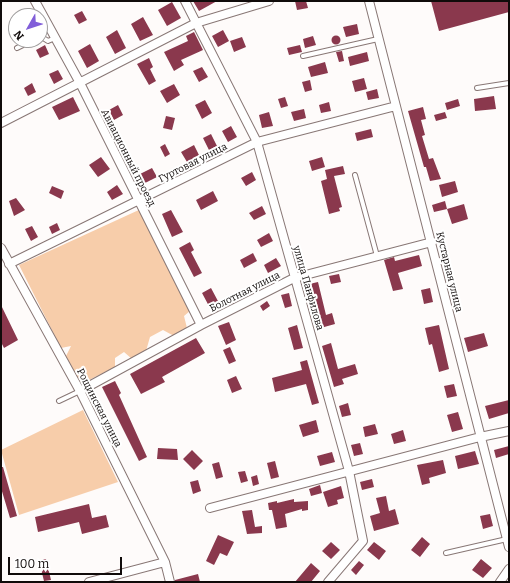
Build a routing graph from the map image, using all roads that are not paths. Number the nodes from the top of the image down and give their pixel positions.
1 (34, 1) edge
2 (185, 1) edge
3 (269, 1) edge
4 (369, 1) edge
5 (196, 23) junction
6 (55, 38) junction
7 (378, 39) junction
8 (48, 41) edge
9 (304, 56) dead end
10 (80, 83) junction
11 (509, 83) edge
12 (477, 88) dead end
13 (396, 106) junction
14 (1, 123) edge
15 (257, 142) junction
16 (355, 175) dead end
17 (139, 201) junction
18 (432, 242) junction
19 (1, 248) edge
20 (377, 256) junction
21 (9, 264) junction
22 (294, 278) junction
23 (201, 325) junction
24 (80, 391) junction
25 (59, 401) dead end
26 (509, 431) edge
27 (480, 437) junction
28 (349, 471) junction
29 (210, 508) dead end
30 (508, 543) edge
31 (446, 553) dead end
32 (165, 562) junction
33 (509, 569) edge
34 (89, 582) edge
35 (170, 582) edge
36 (328, 582) edge
37 (500, 582) edge

1 - 6 street, Авиационный проезд
2 - 5 street, улица Панфилова
3 - 5 street
4 - 7 street, Кустарная улица
5 - 10 street
5 - 15 street, улица Панфилова
6 - 8 lane
6 - 10 street, Авиационный проезд
7 - 9 lane
7 - 13 street, Кустарная улица
10 - 14 street
10 - 17 street, Авиационный проезд
11 - 12 lane
13 - 15 street, Гуртовая улица
13 - 18 street, Кустарная улица
15 - 17 street, Гуртовая улица
15 - 22 street, улица Панфилова
16 - 20 lane
17 - 21 street, Гуртовая улица
17 - 23 street, Авиационный проезд
18 - 20 street, Болотная улица
18 - 27 street, Кустарная улица
19 - 21 street, Рощинская улица
20 - 22 street, Болотная улица
21 - 24 street, Рощинская улица
22 - 23 street, Болотная улица
22 - 28 street, улица Панфилова
23 - 24 street, Болотная улица
24 - 25 lane
24 - 32 street, Рощинская улица
26 - 27 street
27 - 28 street
27 - 30 street, Кустарная улица
28 - 29 street
28 - 36 street, улица Панфилова
30 - 31 lane
32 - 34 street
32 - 35 street, Рощинская улица
33 - 37 street

